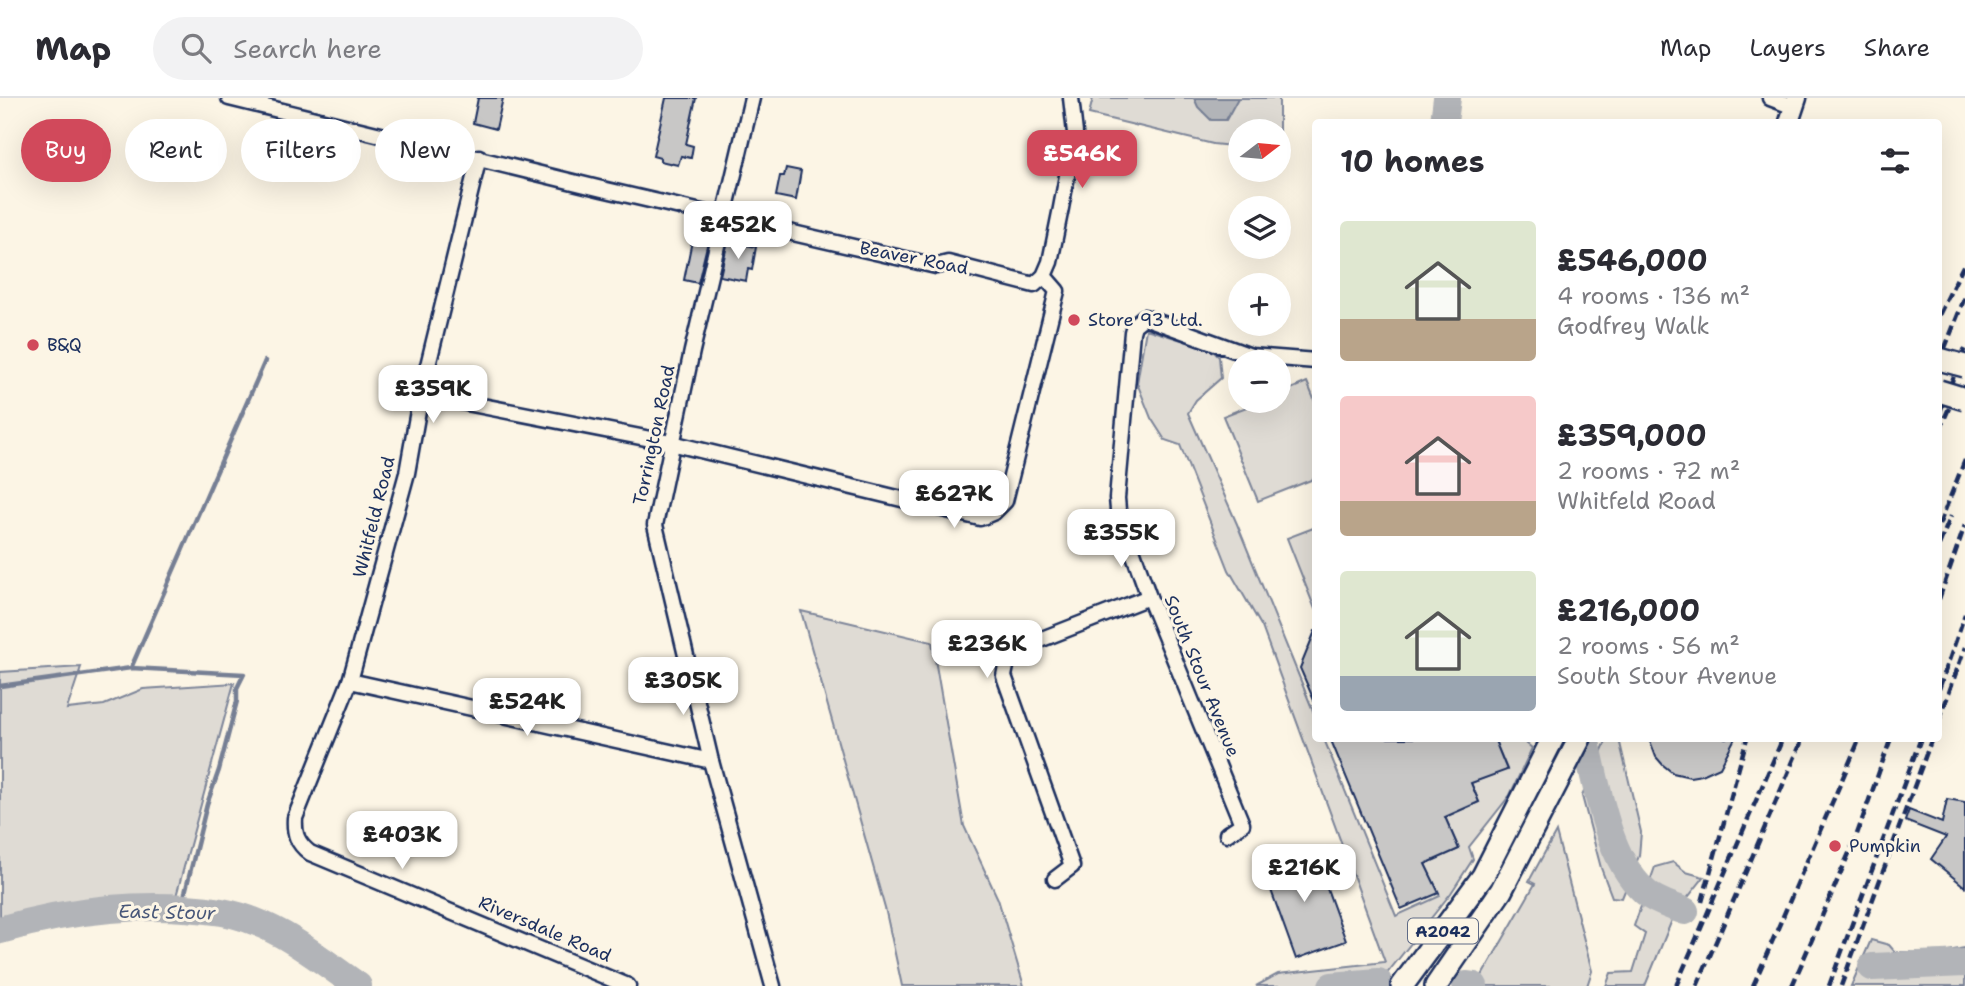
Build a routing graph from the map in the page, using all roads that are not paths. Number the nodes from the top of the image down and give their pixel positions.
1 (229, 98) edge
2 (752, 98) edge
3 (1071, 98) edge
4 (1770, 98) edge
5 (1794, 109) edge
6 (479, 158) junction
7 (725, 217) junction
8 (1044, 276) junction
9 (1942, 360) edge
10 (1312, 362) edge
11 (1965, 366) edge
12 (1942, 392) edge
13 (421, 394) junction
14 (1965, 399) edge
15 (671, 443) junction
16 (1149, 597) junction
17 (350, 681) junction
18 (1551, 742) edge
19 (1578, 742) edge
20 (711, 761) junction
21 (1227, 834) dead end
22 (1055, 879) dead end
23 (628, 986) edge
24 (772, 986) edge
25 (1402, 986) edge
26 (1436, 986) edge

1 - 6 street, Beaver Road
2 - 7 street, Torrington Road
3 - 8 street
4 - 5 street
6 - 7 street, Beaver Road
6 - 13 street, Whitfeld Road
7 - 8 street, Beaver Road
7 - 15 street, Torrington Road
8 - 15 street
9 - 11 main road, bridge
10 - 16 street, South Stour Avenue
12 - 14 main road, bridge
13 - 15 street
13 - 17 street, Whitfeld Road
15 - 20 street, Torrington Road
16 - 21 street, South Stour Avenue
16 - 22 street
17 - 20 street
17 - 23 street, Riversdale Road
18 - 25 main road, A2042
19 - 26 main road, A2042
20 - 24 street, Torrington Road

